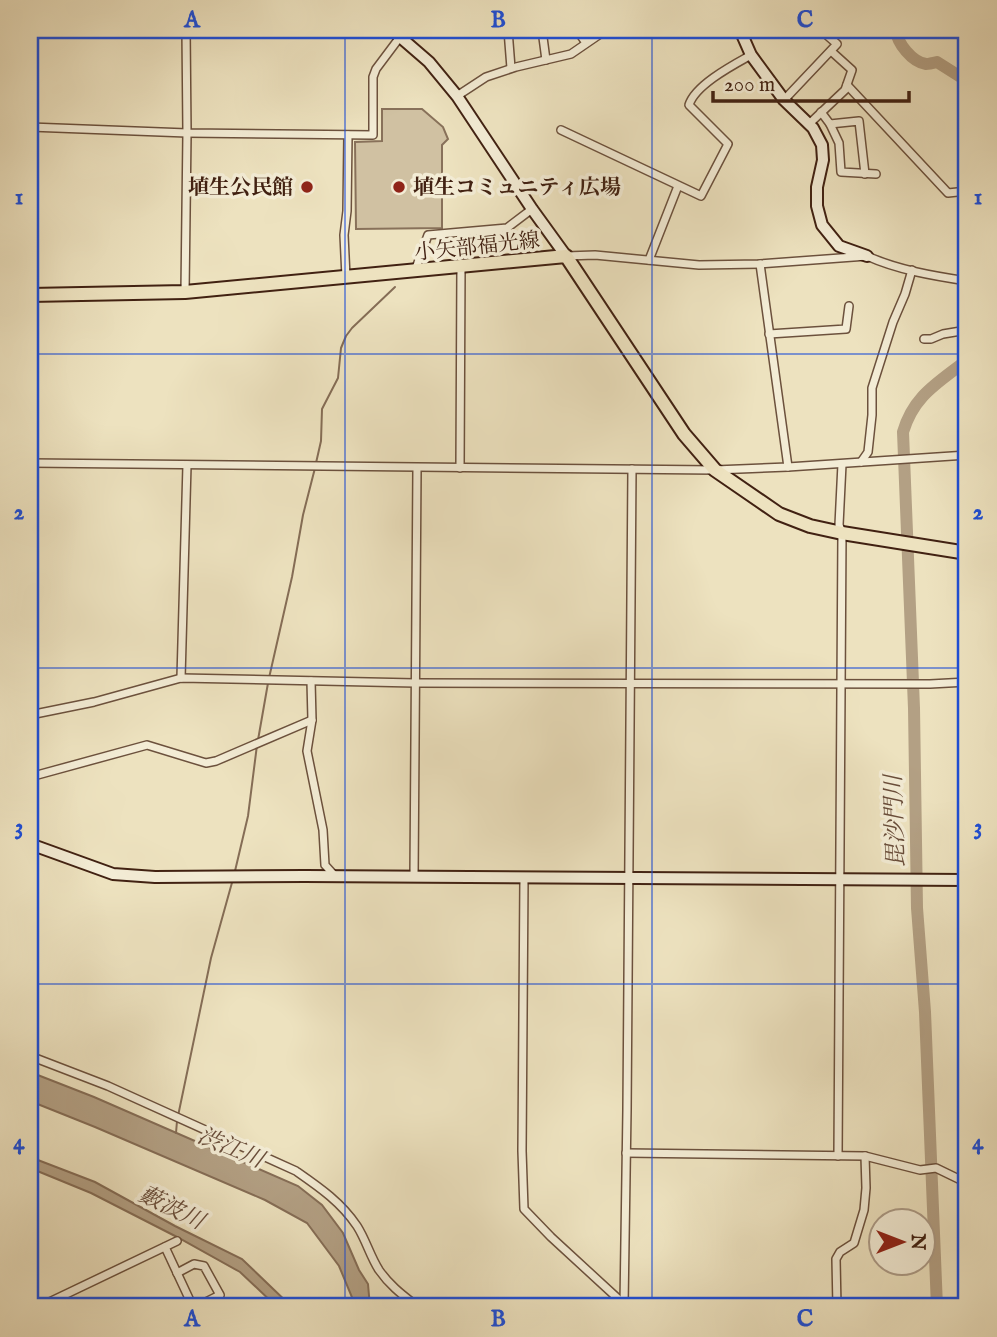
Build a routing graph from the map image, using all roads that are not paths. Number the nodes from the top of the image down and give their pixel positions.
1 (186, 30) edge
2 (508, 30) edge
3 (542, 30) edge
4 (577, 30) edge
5 (606, 30) edge
6 (656, 30) edge
7 (678, 30) edge
8 (753, 30) edge
9 (821, 30) edge
10 (396, 34) edge
11 (742, 35) edge
12 (586, 44) junction
13 (831, 51) junction
14 (751, 55) junction
15 (546, 60) junction
16 (510, 68) junction
17 (847, 85) junction
18 (457, 96) junction
19 (784, 100) junction
20 (821, 112) junction
21 (809, 124) junction
22 (830, 124) junction
23 (30, 127) edge
24 (561, 130) dead end
25 (187, 133) junction
26 (348, 135) junction
27 (865, 174) junction
28 (876, 174) dead end
29 (678, 186) junction
30 (967, 191) edge
31 (532, 209) junction
32 (566, 256) junction
33 (867, 256) junction
34 (649, 260) junction
35 (760, 264) junction
36 (461, 267) junction
37 (912, 270) junction
38 (415, 271) junction
39 (346, 277) junction
40 (967, 281) edge
41 (185, 292) junction
42 (30, 295) edge
43 (849, 306) dead end
44 (967, 330) edge
45 (769, 334) junction
46 (923, 339) dead end
47 (967, 456) edge
48 (30, 463) edge
49 (862, 463) junction
50 (842, 464) junction
51 (187, 465) junction
52 (788, 467) junction
53 (417, 468) junction
54 (460, 468) junction
55 (632, 469) junction
56 (715, 470) junction
57 (842, 533) junction
58 (967, 553) edge
59 (181, 678) junction
60 (311, 681) junction
61 (631, 682) junction
62 (841, 682) junction
63 (967, 682) edge
64 (415, 683) junction
65 (30, 715) edge
66 (312, 720) junction
67 (30, 777) edge
68 (30, 844) edge
69 (335, 876) junction
70 (414, 877) junction
71 (524, 878) junction
72 (629, 878) junction
73 (839, 880) junction
74 (967, 880) edge
75 (30, 1056) edge
76 (626, 1153) junction
77 (838, 1156) junction
78 (865, 1156) junction
79 (967, 1183) edge
80 (177, 1241) dead end
81 (164, 1247) junction
82 (177, 1273) junction
83 (625, 1306) edge
84 (39, 1307) edge
85 (194, 1307) edge
86 (418, 1307) edge
87 (837, 1307) edge

1 - 25 street
2 - 16 street
3 - 15 street
4 - 12 street
5 - 12 street
6 - 7 street
8 - 11 street
9 - 13 street
10 - 18 street
10 - 26 street
11 - 14 street
12 - 15 street
13 - 17 street
13 - 19 street
14 - 19 street
14 - 29 street
15 - 16 street
16 - 18 street
17 - 20 street
17 - 30 street
18 - 31 street
19 - 21 street
20 - 21 street
20 - 22 street
21 - 33 street
22 - 27 street
22 - 27 street
23 - 25 street
24 - 29 street
25 - 26 street
25 - 41 street
26 - 39 street
27 - 28 street
29 - 34 street
31 - 32 street
31 - 38 street
32 - 34 street
32 - 36 main road, 小矢部福光線
32 - 56 main road, 小矢部福光線
33 - 35 street
33 - 37 street
34 - 35 street
35 - 45 street
36 - 38 main road, 小矢部福光線
36 - 54 street
37 - 40 street
37 - 49 street
38 - 39 main road, 小矢部福光線
39 - 41 main road, 小矢部福光線
41 - 42 main road, 小矢部福光線
43 - 45 street
44 - 46 street
45 - 52 street
47 - 49 street
48 - 51 street
49 - 50 street
50 - 52 street
50 - 57 street
51 - 53 street
51 - 59 street
52 - 56 street
53 - 54 street
53 - 64 street
54 - 55 street
55 - 56 street
55 - 61 street
56 - 57 main road, 小矢部福光線
57 - 58 main road, 小矢部福光線
57 - 62 street
59 - 60 street
59 - 65 street
60 - 64 street
60 - 66 street
61 - 62 street
61 - 64 street
61 - 72 street
62 - 63 street
62 - 73 street
64 - 70 street
66 - 67 street
66 - 69 street
68 - 69 street
69 - 70 street
70 - 71 street
71 - 72 street
71 - 83 street
72 - 73 street
72 - 76 street
73 - 74 street
73 - 77 street
75 - 86 street
76 - 77 street
76 - 83 street
77 - 78 street
78 - 79 street
78 - 87 street
80 - 81 street
81 - 82 street
81 - 84 street
82 - 85 street
82 - 85 street

